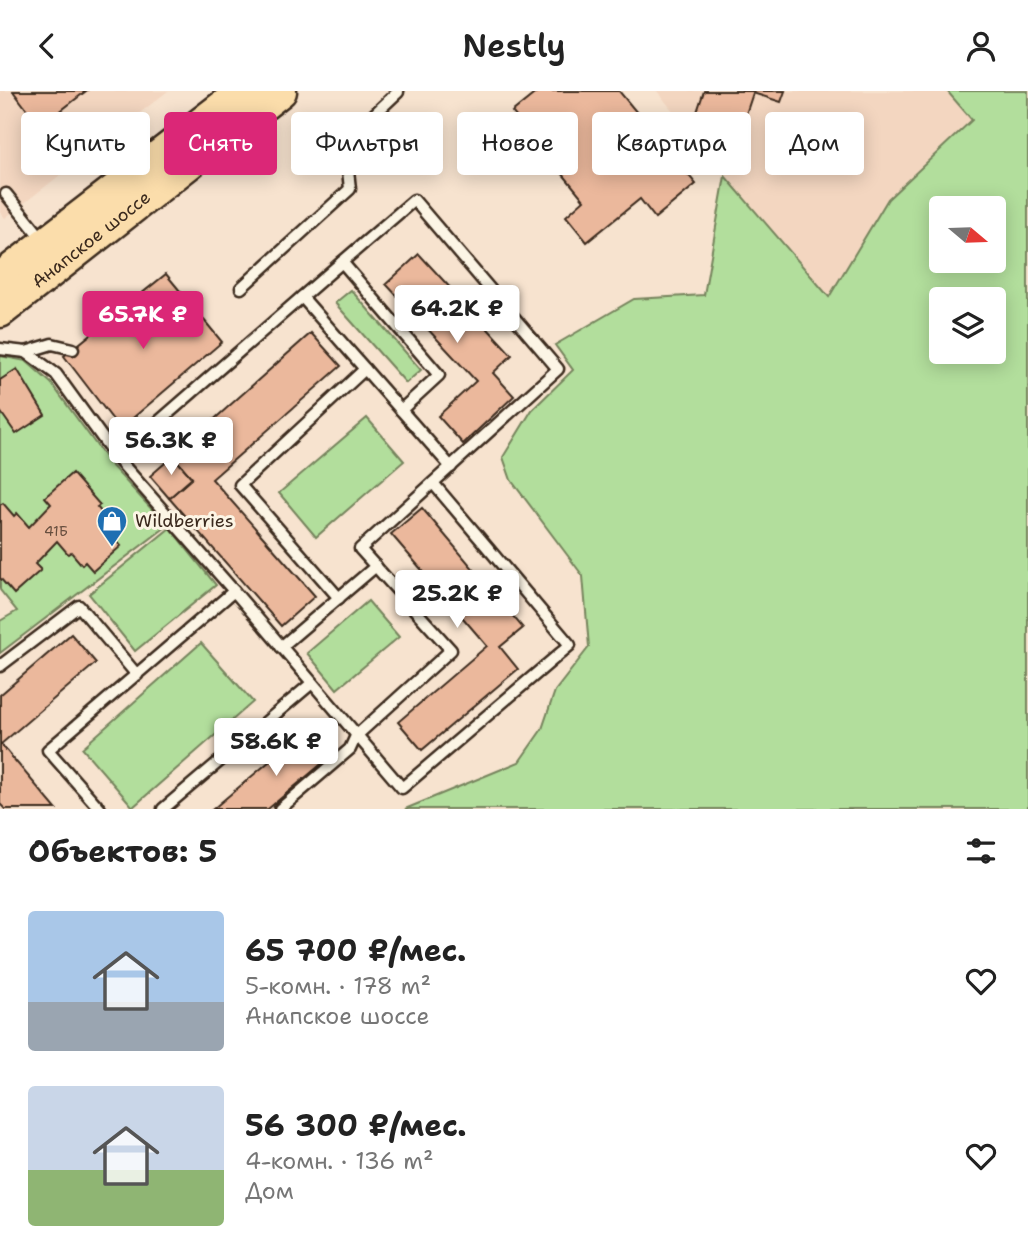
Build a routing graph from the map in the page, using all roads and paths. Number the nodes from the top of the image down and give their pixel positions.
1 (244, 91) edge
2 (281, 91) edge
3 (398, 92) edge
4 (6, 194) dead end
5 (53, 254) junction
6 (342, 262) junction
7 (0, 279) edge
8 (241, 288) dead end
9 (302, 297) junction
10 (0, 311) edge
11 (0, 349) edge
12 (73, 349) dead end
13 (26, 352) junction
14 (365, 369) junction
15 (401, 409) junction
16 (117, 458) junction
17 (451, 467) junction
18 (433, 483) junction
19 (376, 566) junction
20 (234, 591) junction
21 (339, 598) junction
22 (281, 647) junction
23 (0, 666) edge
24 (137, 675) junction
25 (312, 683) junction
26 (356, 736) junction
27 (100, 809) edge
28 (163, 809) edge
29 (280, 809) edge

1 - 5 highway, Анапское шоссе
2 - 5 highway, Анапское шоссе
3 - 8 lane
4 - 5 lane
5 - 7 highway, Анапское шоссе
5 - 10 highway, Анапское шоссе
6 - 9 lane
6 - 15 lane
6 - 17 lane
9 - 14 lane
9 - 16 lane
11 - 13 lane
12 - 13 lane
13 - 16 lane
14 - 15 lane
14 - 21 lane
15 - 17 lane
16 - 20 lane
17 - 18 lane
18 - 19 lane
18 - 26 lane
19 - 21 lane
19 - 26 lane
20 - 22 lane
20 - 24 lane
21 - 22 lane
22 - 25 lane
23 - 24 lane
24 - 27 lane
25 - 26 lane
25 - 28 lane
26 - 29 lane

